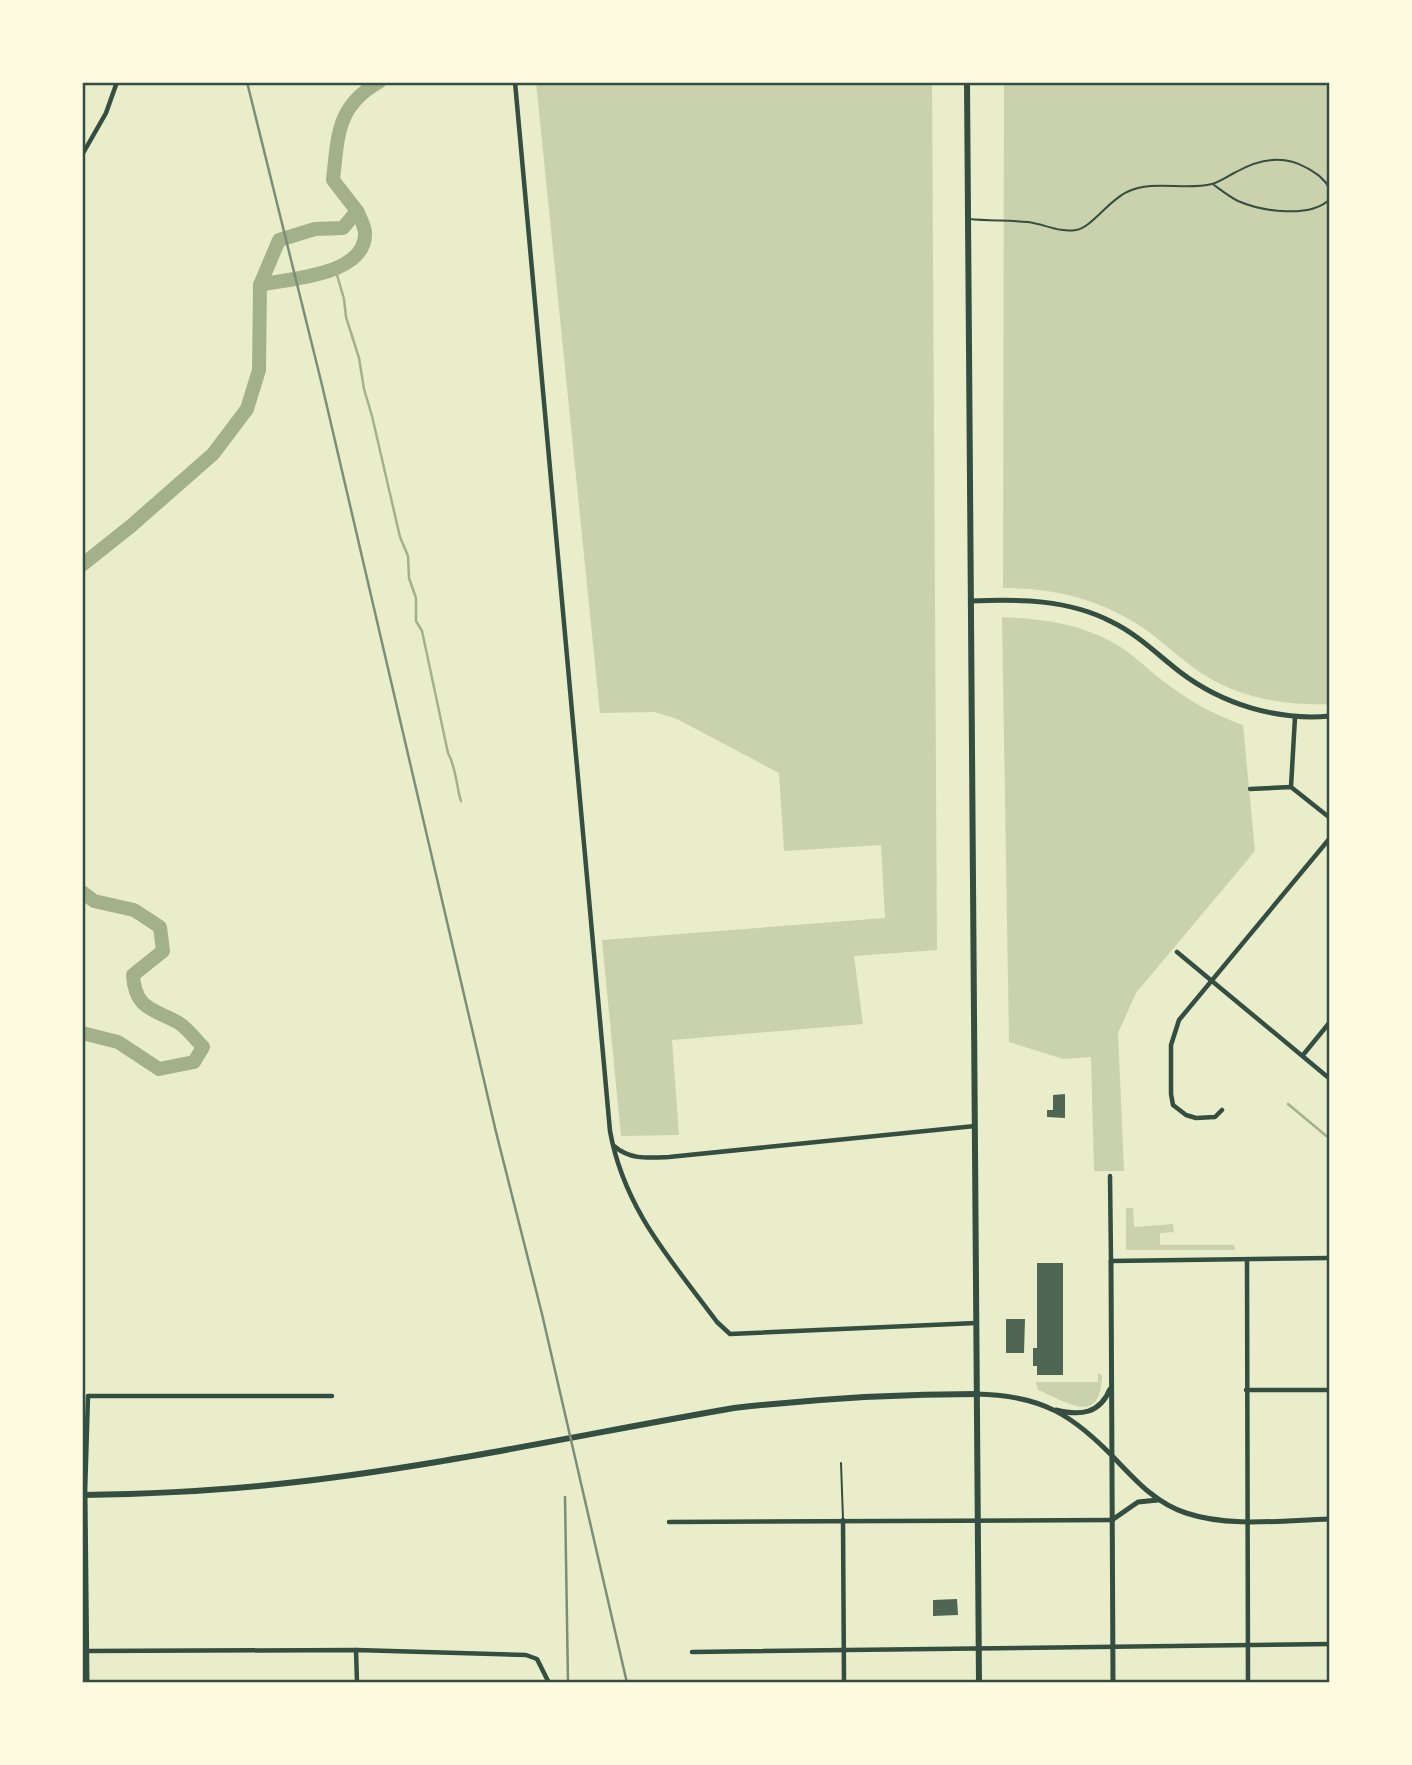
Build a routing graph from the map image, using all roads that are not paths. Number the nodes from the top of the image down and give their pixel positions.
1 (117, 82) edge
2 (515, 82) edge
3 (967, 82) edge
4 (82, 155) edge
5 (1214, 184) junction
6 (1330, 189) edge
7 (1330, 200) edge
8 (968, 219) junction
9 (971, 601) junction
10 (1330, 716) edge
11 (1295, 717) junction
12 (1290, 787) junction
13 (1250, 789) dead end
14 (1330, 818) edge
15 (1330, 838) edge
16 (1177, 952) dead end
17 (1211, 980) junction
18 (1330, 1022) edge
19 (1303, 1055) junction
20 (1330, 1079) edge
21 (1222, 1110) dead end
22 (975, 1126) junction
23 (613, 1146) junction
24 (1110, 1176) dead end
25 (1330, 1258) edge
26 (1247, 1259) junction
27 (1111, 1261) junction
28 (976, 1323) junction
29 (1111, 1386) junction
30 (1246, 1390) junction
31 (1330, 1390) edge
32 (976, 1394) junction
33 (332, 1396) dead end
34 (1056, 1410) junction
35 (1111, 1454) junction
36 (841, 1463) dead end
37 (84, 1495) edge
38 (1158, 1500) junction
39 (977, 1519) junction
40 (843, 1520) junction
41 (1112, 1520) junction
42 (1330, 1520) edge
43 (1246, 1521) junction
44 (669, 1522) dead end
45 (1330, 1644) edge
46 (1248, 1645) junction
47 (979, 1647) junction
48 (1112, 1647) junction
49 (844, 1648) junction
50 (356, 1650) junction
51 (87, 1651) junction
52 (692, 1652) dead end
53 (87, 1683) edge
54 (357, 1683) edge
55 (549, 1683) edge
56 (844, 1683) edge
57 (979, 1683) edge
58 (1113, 1683) edge
59 (1248, 1683) edge

1 - 4 street
2 - 23 street
3 - 8 main road
5 - 6 lane
5 - 7 lane
5 - 8 lane
8 - 9 main road
9 - 11 street
9 - 22 main road
10 - 11 street
11 - 12 street
12 - 13 street
12 - 14 street
15 - 17 street
16 - 17 street
17 - 19 street
17 - 21 street
18 - 19 street
19 - 20 street
22 - 23 street
22 - 28 main road
23 - 28 street
24 - 27 street
25 - 26 street
26 - 27 street
26 - 30 street
27 - 29 street
28 - 32 main road
29 - 34 street
29 - 35 street
30 - 31 street
30 - 43 street
32 - 34 street
32 - 37 main road
32 - 39 main road
33 - 37 street
34 - 35 street
35 - 38 street
35 - 41 street
36 - 40 lane
37 - 51 street
38 - 41 street
38 - 43 street
39 - 40 street
39 - 41 street
39 - 47 main road
40 - 44 street
40 - 49 street
41 - 48 street
42 - 43 street
43 - 46 street
45 - 46 street
46 - 48 street
46 - 59 street
47 - 48 street
47 - 49 street
47 - 57 main road
48 - 58 street
49 - 52 street
49 - 56 street
50 - 51 street
50 - 54 street
50 - 55 street
51 - 53 street

